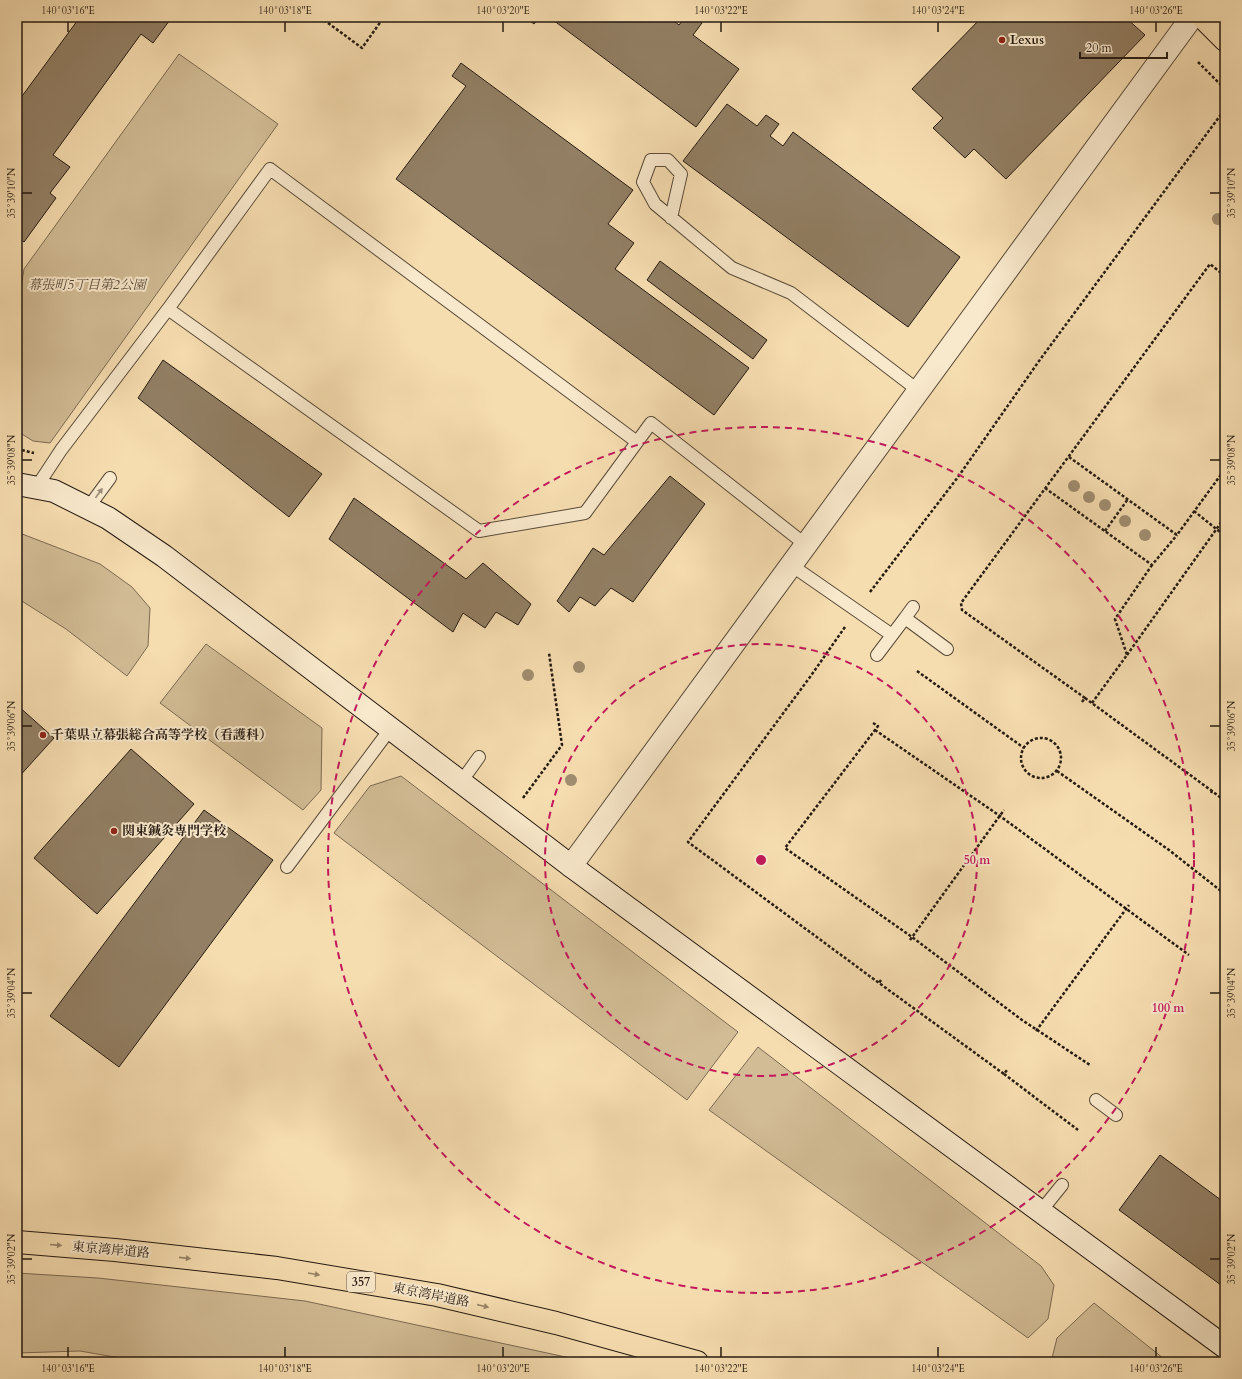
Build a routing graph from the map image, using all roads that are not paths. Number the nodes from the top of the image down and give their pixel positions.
1 (1192, 17) edge
2 (1202, 17) edge
3 (1225, 40) edge
4 (671, 218) dead end
5 (168, 309) junction
6 (918, 391) junction
7 (637, 442) junction
8 (110, 478) dead end
9 (26, 486) edge
10 (88, 508) junction
11 (806, 545) junction
12 (791, 565) junction
13 (913, 606) dead end
14 (905, 618) junction
15 (892, 635) junction
16 (947, 649) dead end
17 (877, 655) dead end
18 (391, 728) junction
19 (479, 757) dead end
20 (461, 782) junction
21 (572, 866) junction
22 (287, 867) dead end
23 (1096, 1100) dead end
24 (1116, 1115) dead end
25 (1062, 1185) dead end
26 (1041, 1211) junction
27 (17, 1242) edge
28 (1225, 1347) edge
29 (697, 1362) edge

1 - 6 street
2 - 3 highway
4 - 6 lane
5 - 7 lane
5 - 7 lane
5 - 9 lane
6 - 11 street
7 - 11 lane
10 -> 8 lane
9 - 10 street
10 - 18 street
11 - 12 street
12 - 15 lane
12 - 21 street
13 - 14 lane
14 - 15 lane
14 - 16 lane
15 - 17 lane
18 - 20 street
18 - 22 lane
19 - 20 lane
20 - 21 street
21 - 26 street
23 - 24 lane
25 - 26 lane
26 - 28 street
27 -> 29 highway, 東京湾岸道路 / 357

